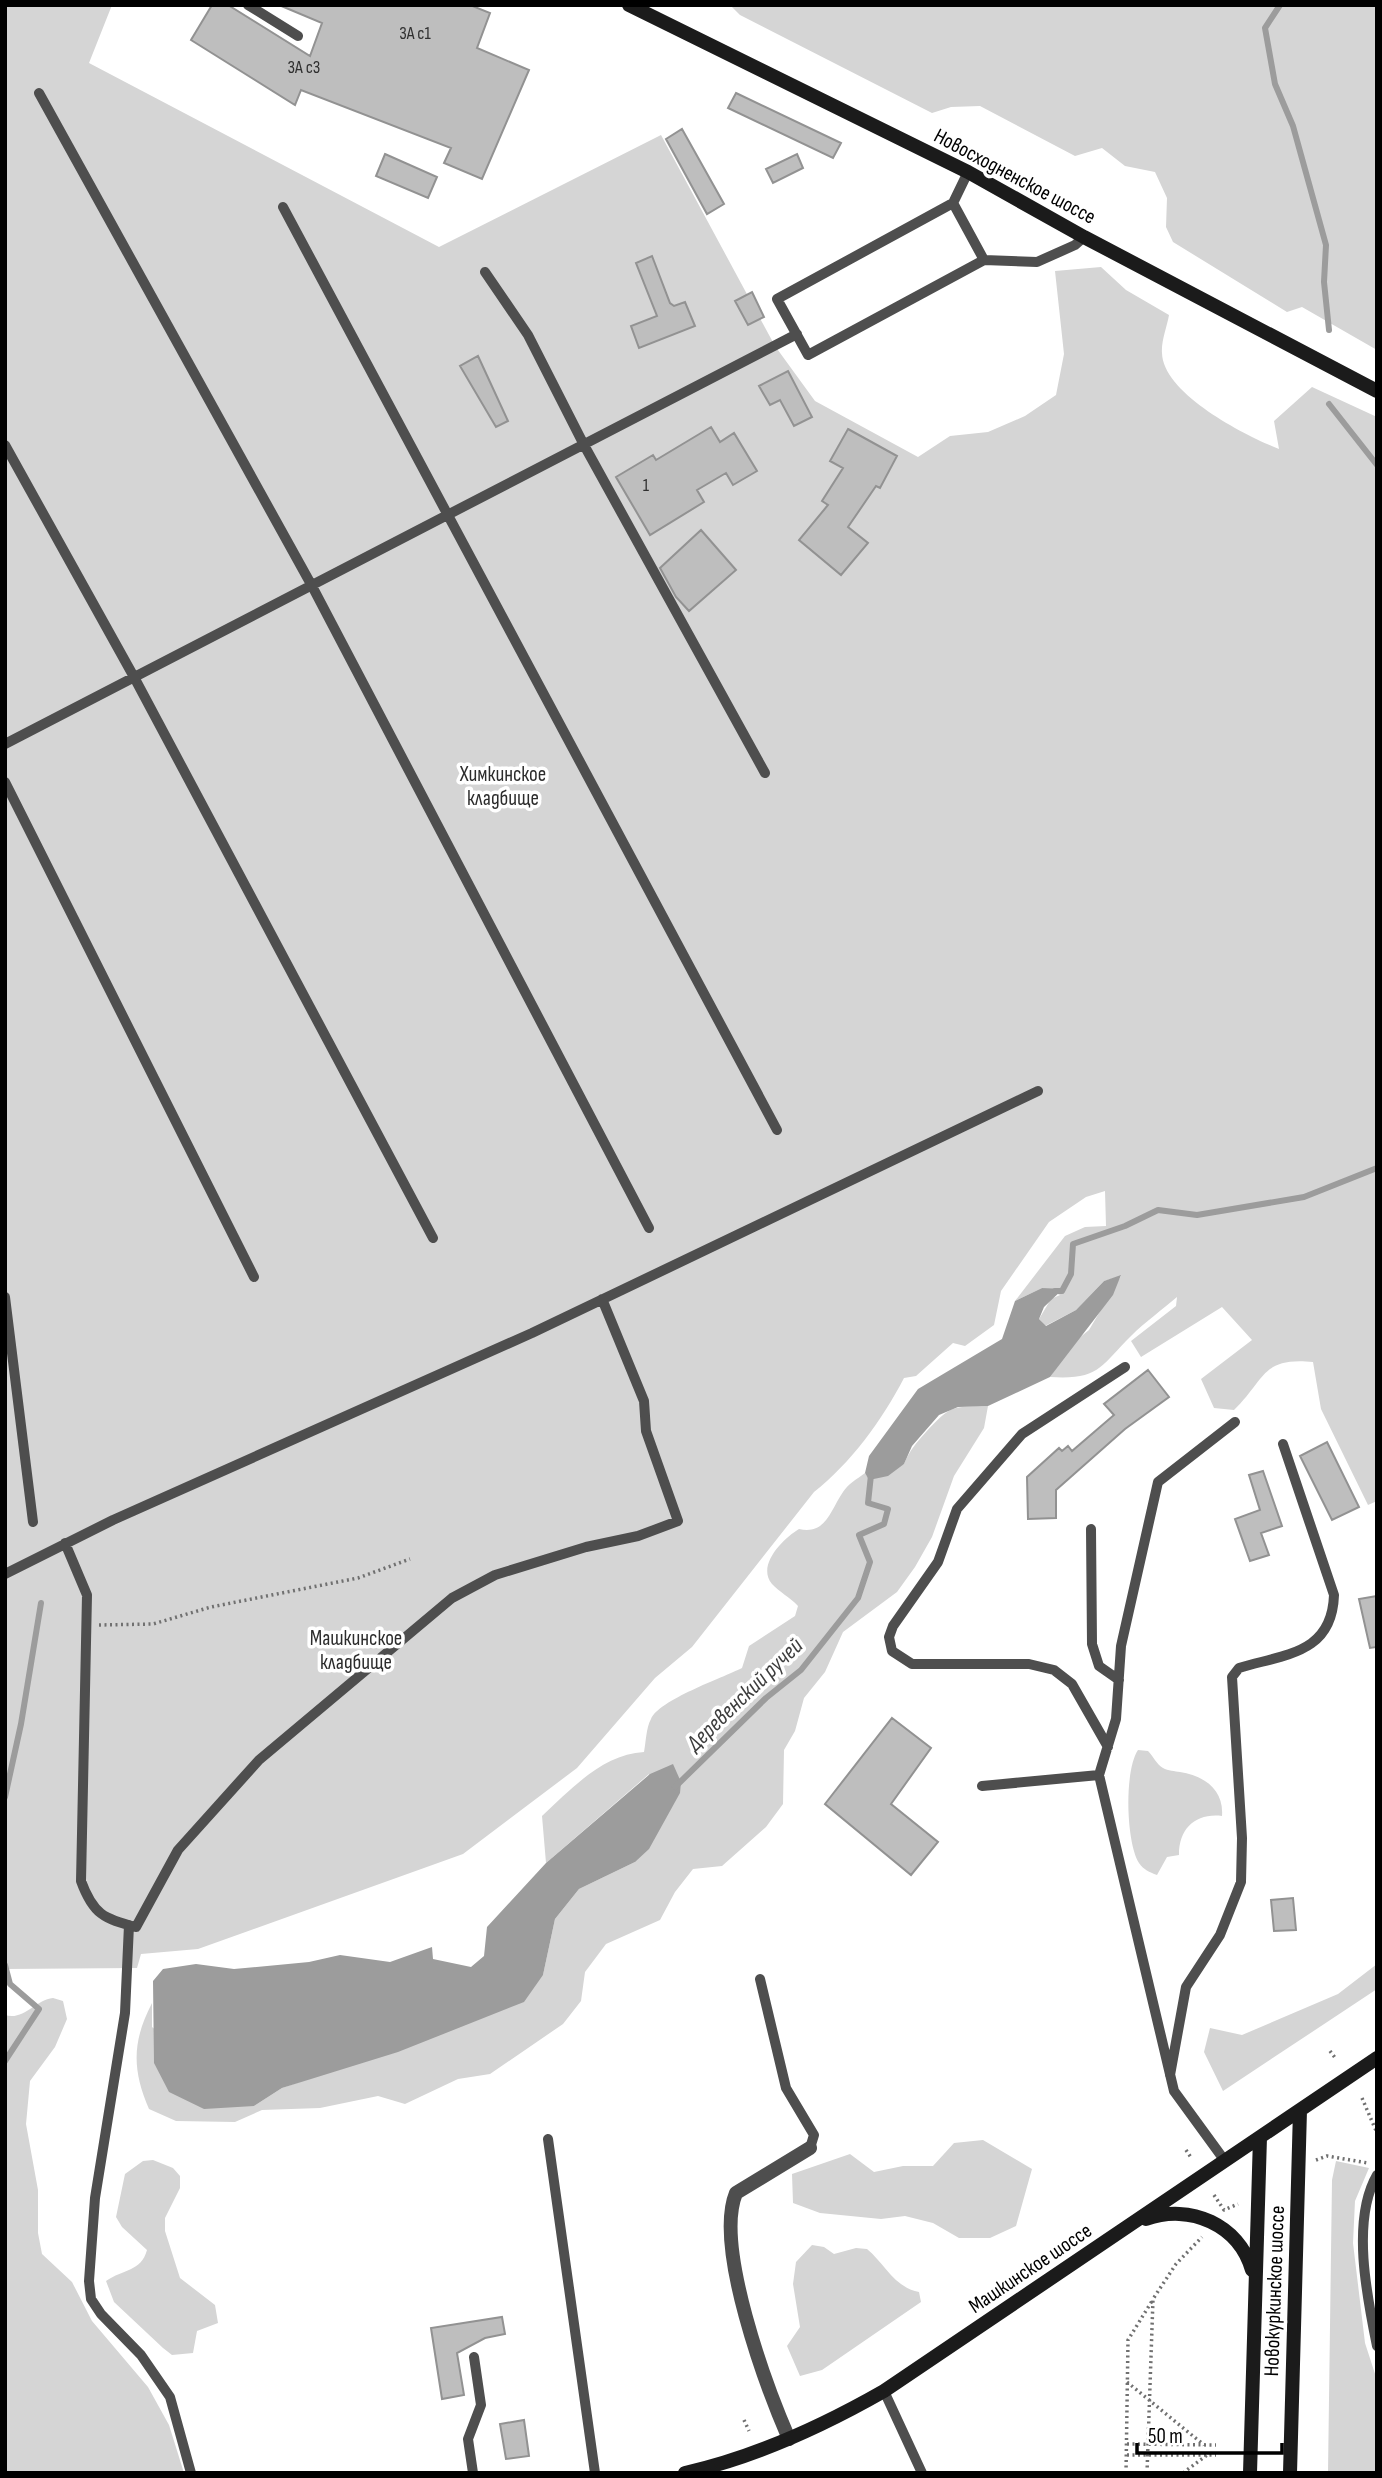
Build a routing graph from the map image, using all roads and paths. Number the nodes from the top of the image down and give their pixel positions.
1 (248, 5) edge
2 (629, 5) edge
3 (649, 9) edge
4 (299, 36) dead end
5 (39, 93) dead end
6 (968, 172) junction
7 (953, 203) junction
8 (284, 207) dead end
9 (1084, 237) junction
10 (984, 260) junction
11 (485, 272) dead end
12 (797, 334) junction
13 (1377, 391) edge
14 (5, 445) edge
15 (584, 445) junction
16 (448, 515) junction
17 (312, 586) junction
18 (134, 677) junction
19 (5, 744) edge
20 (765, 773) dead end
21 (5, 782) edge
22 (1038, 1091) dead end
23 (777, 1130) dead end
24 (649, 1228) dead end
25 (433, 1238) dead end
26 (254, 1277) dead end
27 (5, 1297) edge
28 (602, 1299) junction
29 (1125, 1367) dead end
30 (1235, 1422) dead end
31 (1283, 1444) dead end
32 (33, 1522) dead end
33 (1091, 1530) dead end
34 (65, 1543) junction
35 (410, 1559) dead end
36 (5, 1574) edge
37 (86, 1625) junction
38 (1119, 1680) junction
39 (1108, 1747) junction
40 (1099, 1775) junction
41 (982, 1786) dead end
42 (129, 1925) junction
43 (760, 1979) dead end
44 (1330, 2051) dead end
45 (1377, 2058) edge
46 (1336, 2059) dead end
47 (1170, 2075) junction
48 (1362, 2098) dead end
49 (1300, 2110) junction
50 (1377, 2133) edge
51 (1260, 2137) junction
52 (548, 2139) dead end
53 (810, 2148) joint
54 (1186, 2150) dead end
55 (1192, 2159) dead end
56 (1316, 2160) dead end
57 (1225, 2161) junction
58 (1371, 2164) dead end
59 (1377, 2175) edge
60 (1214, 2195) dead end
61 (1238, 2204) dead end
62 (1135, 2222) junction
63 (1196, 2243) dead end
64 (1255, 2285) junction
65 (1153, 2299) junction
66 (1377, 2346) edge
67 (474, 2357) dead end
68 (1127, 2382) junction
69 (884, 2391) junction
70 (1149, 2400) junction
71 (744, 2420) dead end
72 (749, 2431) dead end
73 (789, 2439) junction
74 (1126, 2444) junction
75 (1147, 2445) junction
76 (1204, 2445) junction
77 (1216, 2445) dead end
78 (1126, 2455) junction
79 (1147, 2455) junction
80 (1207, 2455) junction
81 (1216, 2455) dead end
82 (711, 2470) edge
83 (191, 2473) edge
84 (473, 2473) edge
85 (595, 2473) edge
86 (685, 2473) edge
87 (922, 2473) edge
88 (1126, 2473) edge
89 (1147, 2473) edge
90 (1183, 2473) edge
91 (1251, 2473) edge
92 (1290, 2473) edge

1 - 4 lane
2 - 3 main road, Новосходненское шоссе
3 - 6 main road, Новосходненское шоссе
5 - 17 lane
6 - 7 lane
6 - 9 main road, Новосходненское шоссе
7 - 10 lane
7 - 12 lane
8 - 16 lane
9 - 10 lane
9 - 13 main road, Новосходненское шоссе
10 - 12 lane
11 - 15 lane
12 - 15 lane
14 - 18 lane
15 - 16 lane
15 - 20 lane
16 - 17 lane
16 - 23 lane
17 - 18 lane
17 - 24 lane
18 - 19 lane
18 - 25 lane
21 - 26 lane
22 - 28 lane
27 - 32 lane
28 - 34 lane
28 - 42 lane
29 - 39 lane
30 - 38 lane
31 - 47 lane
33 - 38 lane
34 - 36 lane
34 - 37 lane
35 - 37 path
37 - 42 lane
38 - 39 lane
39 - 40 lane
40 - 41 lane
40 - 47 lane
42 - 83 lane
43 - 53 lane
44 - 46 path
45 - 49 main road, Машкинское шоссе
47 - 57 lane
48 - 50 path
49 - 51 main road, Машкинское шоссе
49 - 92 main road, Новокуркинское шоссе
51 - 57 main road, Машкинское шоссе
51 - 64 main road, Новокуркинское шоссе
52 - 85 lane
53 - 73 street
54 - 55 path
56 - 58 path
57 - 62 main road, Машкинское шоссе
59 - 66 lane
60 - 61 path
62 - 64 main road, Новокуркинское шоссе
62 - 69 main road, Машкинское шоссе
63 - 65 path
64 - 91 main road, Новокуркинское шоссе
65 - 68 path
65 - 70 path
67 - 84 lane
68 - 70 path
68 - 74 path
69 - 73 main road, Машкинское шоссе
69 - 87 lane
70 - 75 path
70 - 76 path
71 - 72 path
73 - 82 main road, Машкинское шоссе
74 - 75 path
74 - 78 path
75 - 76 path
75 - 79 path
76 - 77 path
78 - 79 path
78 - 88 path
79 - 80 path
79 - 89 path
80 - 81 path
80 - 90 path
82 - 86 main road, Машкинское шоссе

